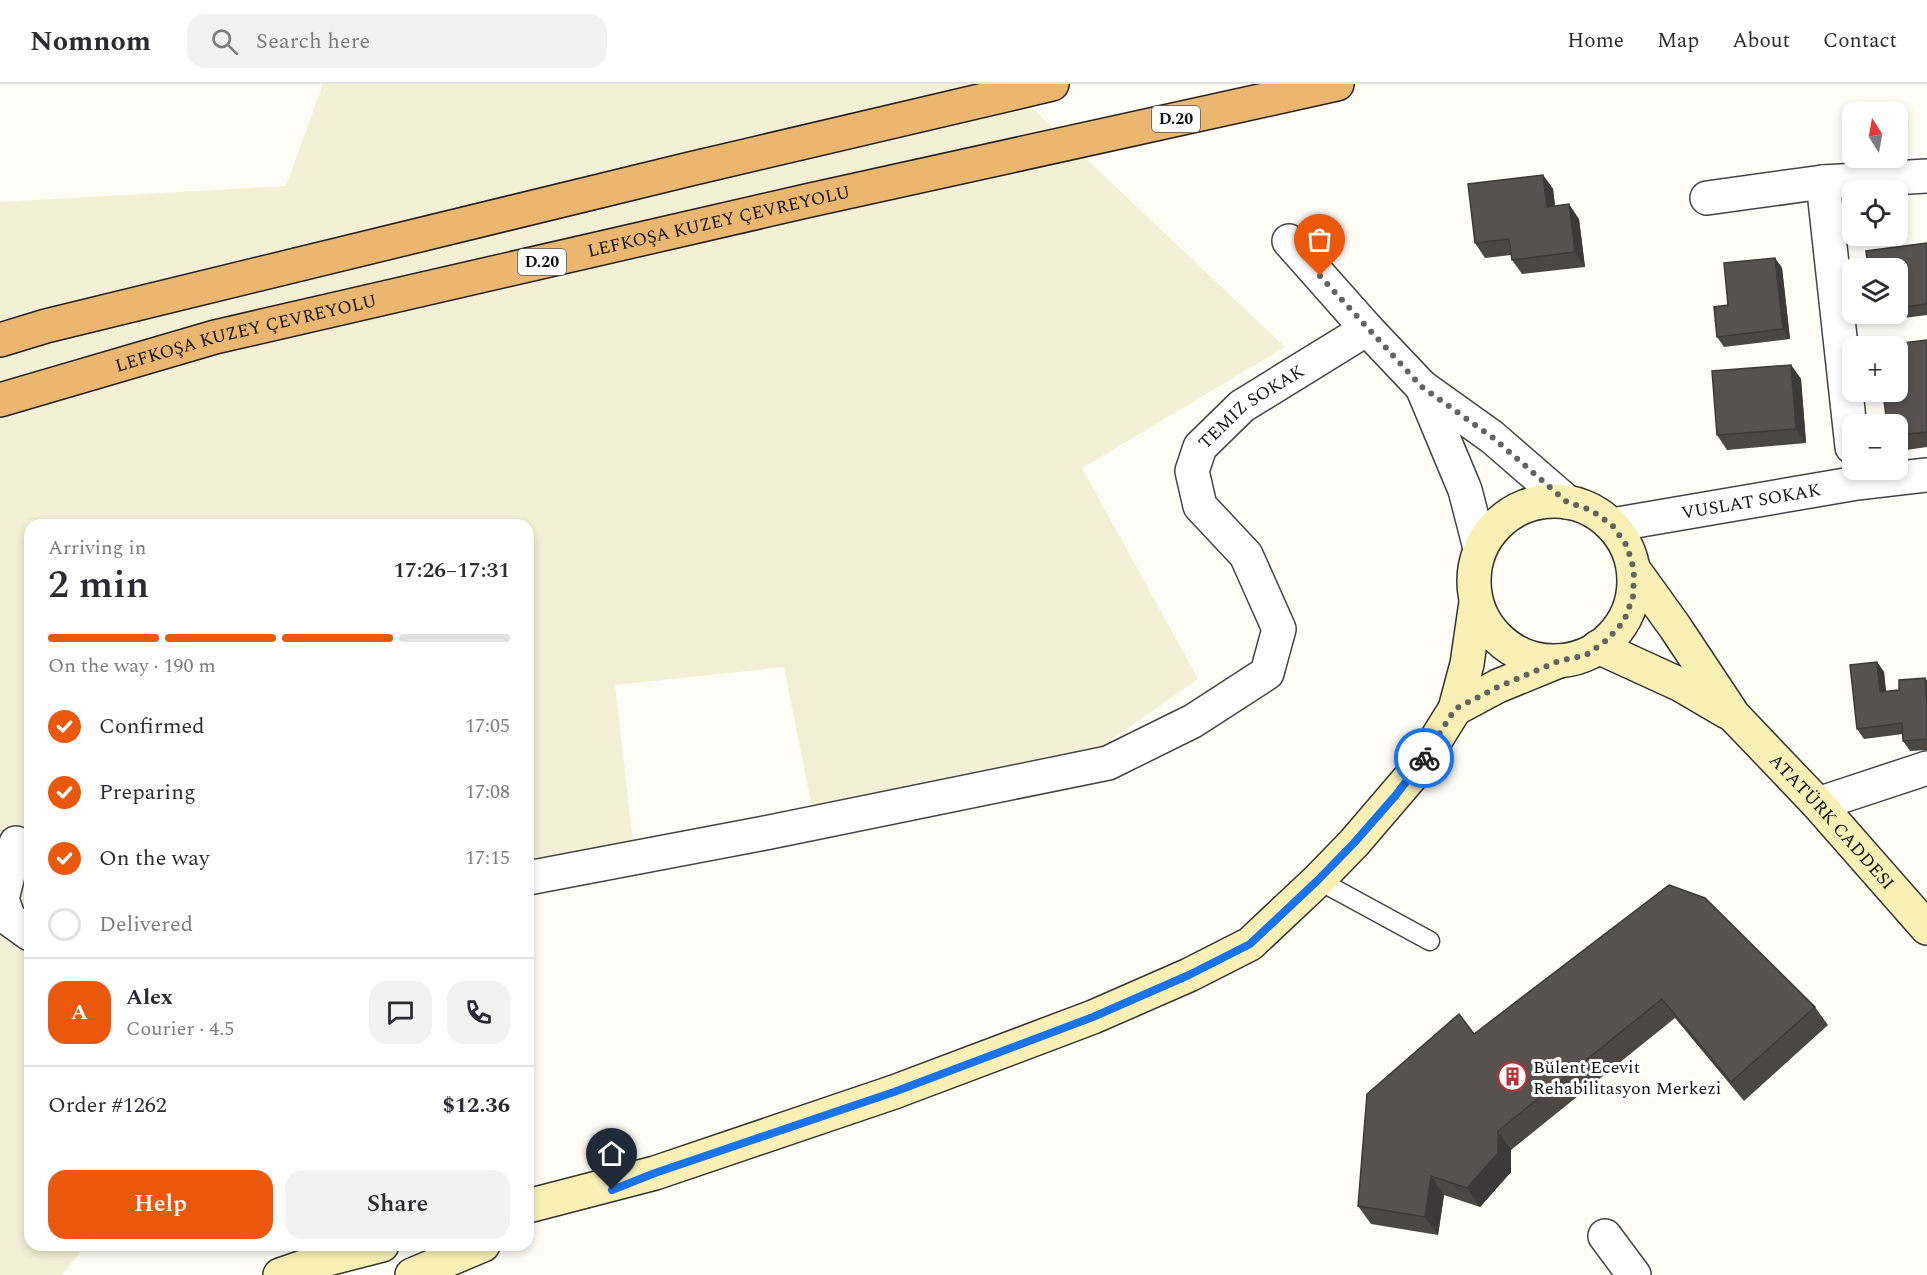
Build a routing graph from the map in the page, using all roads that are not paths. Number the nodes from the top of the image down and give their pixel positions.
1 (1052, 84) edge
2 (1337, 84) edge
3 (1927, 176) edge
4 (1823, 182) junction
5 (1707, 198) dead end
6 (1289, 241) dead end
7 (1367, 329) junction
8 (0, 340) edge
9 (1422, 387) junction
10 (0, 400) edge
11 (1848, 414) edge
12 (1908, 475) edge
13 (1927, 475) edge
14 (1842, 479) edge
15 (1567, 502) junction
16 (1612, 525) junction
17 (1480, 548) junction
18 (1634, 570) junction
19 (1476, 602) junction
20 (1598, 647) junction
21 (1559, 661) junction
22 (1455, 709) junction
23 (1734, 716) junction
24 (1927, 768) edge
25 (1818, 804) junction
26 (16, 843) dead end
27 (534, 877) edge
28 (1318, 880) junction
29 (1927, 928) edge
30 (24, 930) edge
31 (1430, 940) dead end
32 (655, 1173) junction
33 (534, 1204) edge
34 (534, 1223) edge
35 (1605, 1236) dead end
36 (359, 1251) edge
37 (469, 1251) edge
38 (280, 1275) edge
39 (412, 1275) edge
40 (1634, 1275) edge

1 - 8 highway
2 - 10 highway, LEFKOŞA KUZEY ÇEVREYOLU / D.20
3 - 4 street
4 - 5 street
4 - 11 street
6 - 7 street
7 - 9 street
7 - 27 street, TEMIZ SOKAK
9 - 15 street
9 - 17 street
12 - 13 street, VUSLAT SOKAK
14 - 16 street, VUSLAT SOKAK
15 - 16 main road
15 - 17 main road
16 - 18 main road
17 - 19 main road
18 - 20 main road
18 - 23 main road, ATATÜRK CADDESI
19 - 21 main road
19 - 22 main road
20 - 21 main road
20 - 23 main road, ATATÜRK CADDESI
21 - 22 main road
22 - 28 main road
23 - 25 main road, ATATÜRK CADDESI
24 - 25 street
25 - 29 main road, ATATÜRK CADDESI
26 - 30 street
28 - 31 lane
28 - 32 main road
32 - 33 main road
32 - 34 main road
35 - 40 street
36 - 38 main road
37 - 39 main road

